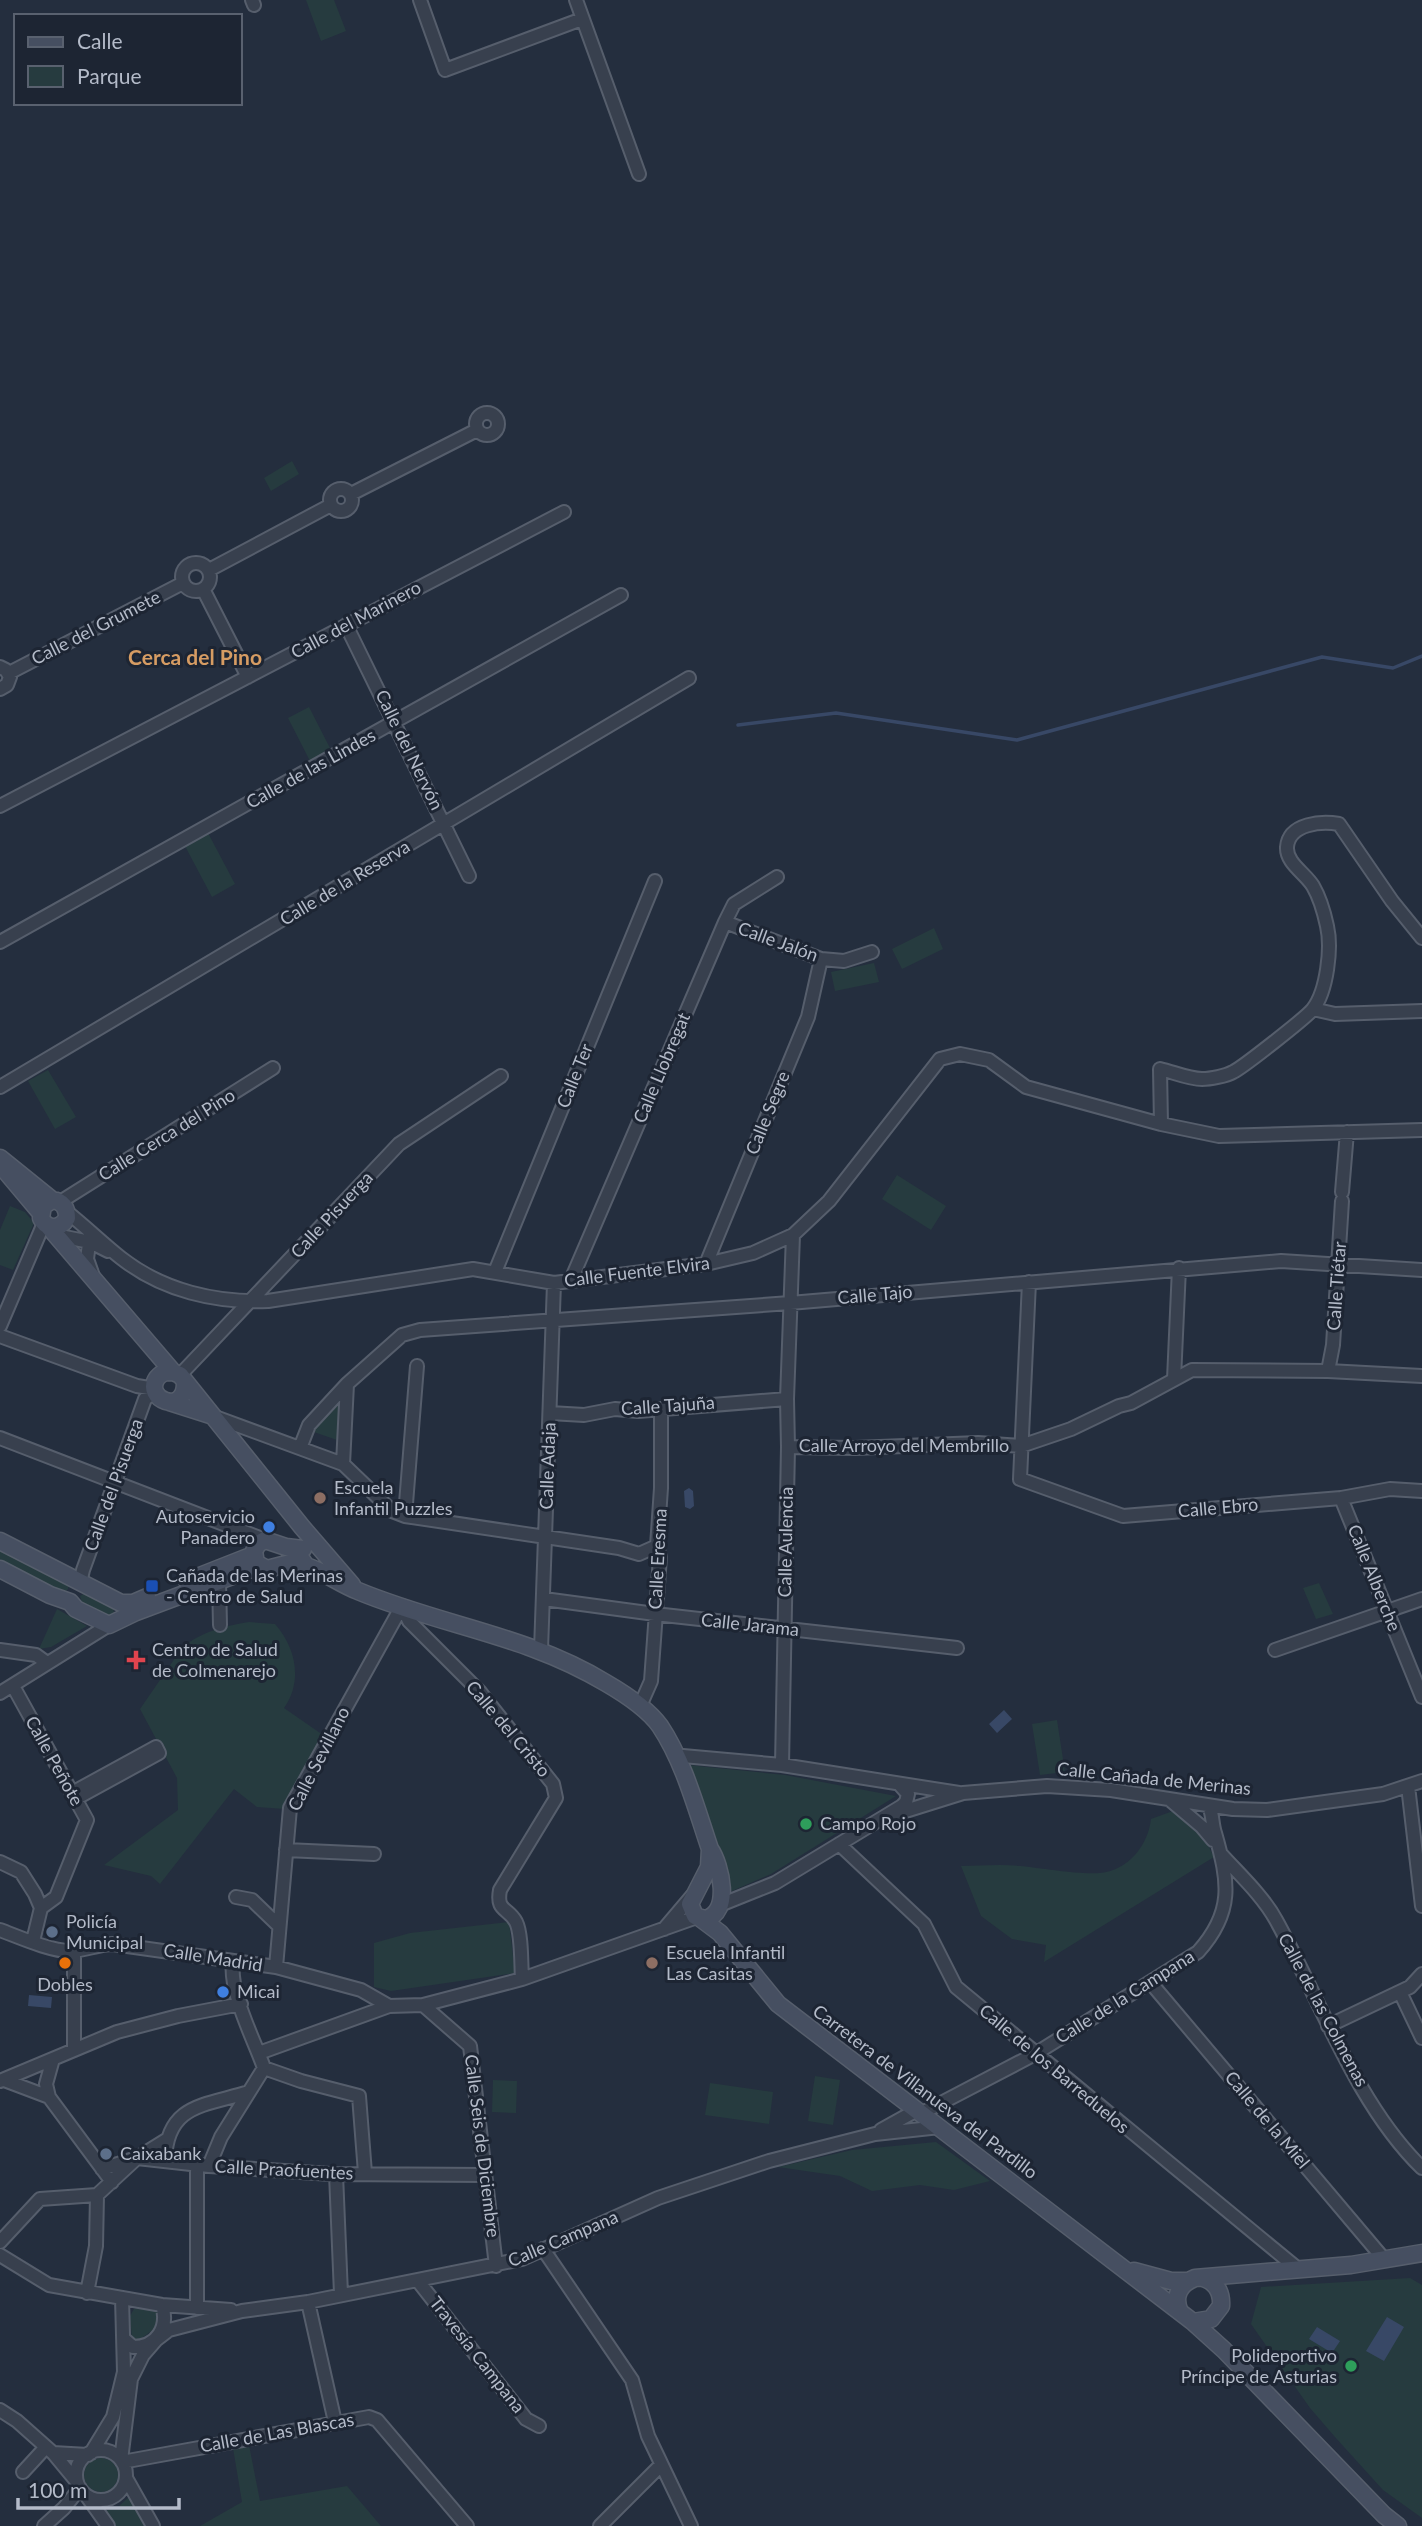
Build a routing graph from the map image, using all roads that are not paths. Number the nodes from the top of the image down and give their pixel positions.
1 (420, 0) edge
2 (576, 0) edge
3 (582, 19) junction
4 (639, 174) dead end
5 (477, 429) dead end
6 (564, 512) dead end
7 (209, 570) junction
8 (183, 583) junction
9 (203, 589) junction
10 (621, 594) dead end
11 (346, 625) junction
12 (4, 670) edge
13 (248, 677) junction
14 (689, 678) dead end
15 (0, 689) edge
16 (395, 722) junction
17 (0, 806) edge
18 (445, 823) junction
19 (469, 876) dead end
20 (777, 877) dead end
21 (655, 881) dead end
22 (724, 922) junction
23 (1422, 938) edge
24 (0, 942) edge
25 (872, 952) dead end
26 (821, 959) junction
27 (1313, 1009) junction
28 (1422, 1011) edge
29 (274, 1068) dead end
30 (501, 1076) dead end
31 (0, 1087) edge
32 (1161, 1124) junction
33 (1422, 1130) edge
34 (1346, 1132) junction
35 (0, 1158) edge
36 (0, 1165) edge
37 (8, 1182) edge
38 (53, 1216) junction
39 (793, 1235) junction
40 (90, 1236) junction
41 (1338, 1263) junction
42 (706, 1264) junction
43 (1180, 1268) junction
44 (1422, 1270) edge
45 (495, 1272) junction
46 (94, 1280) junction
47 (572, 1280) junction
48 (1028, 1282) junction
49 (554, 1283) junction
50 (250, 1302) junction
51 (790, 1303) junction
52 (552, 1320) junction
53 (0, 1326) edge
54 (0, 1336) edge
55 (151, 1346) junction
56 (417, 1366) dead end
57 (1328, 1371) junction
58 (1422, 1376) edge
59 (179, 1377) junction
60 (1174, 1379) junction
61 (347, 1384) junction
62 (155, 1387) junction
63 (787, 1399) junction
64 (169, 1402) junction
65 (661, 1409) junction
66 (550, 1413) junction
67 (215, 1417) junction
68 (0, 1438) edge
69 (1021, 1446) junction
70 (789, 1447) junction
71 (300, 1448) junction
72 (343, 1464) junction
73 (114, 1482) junction
74 (1422, 1491) edge
75 (1341, 1498) junction
76 (405, 1516) junction
77 (546, 1538) junction
78 (0, 1541) edge
79 (272, 1542) junction
80 (657, 1546) junction
81 (311, 1553) junction
82 (256, 1560) junction
83 (278, 1564) junction
84 (0, 1569) edge
85 (219, 1581) junction
86 (80, 1583) junction
87 (544, 1599) junction
88 (1422, 1599) edge
89 (70, 1602) junction
90 (121, 1603) junction
91 (402, 1606) junction
92 (1388, 1611) junction
93 (655, 1614) junction
94 (111, 1624) junction
95 (220, 1625) dead end
96 (784, 1629) junction
97 (957, 1648) dead end
98 (0, 1650) edge
99 (541, 1650) junction
100 (1275, 1650) dead end
101 (47, 1663) junction
102 (13, 1686) junction
103 (0, 1693) edge
104 (1422, 1697) edge
105 (640, 1706) junction
106 (677, 1758) junction
107 (782, 1765) junction
108 (1422, 1781) edge
109 (900, 1785) junction
110 (1408, 1786) junction
111 (963, 1793) junction
112 (74, 1796) junction
113 (1169, 1799) junction
114 (1209, 1806) junction
115 (1233, 1809) junction
116 (883, 1818) junction
117 (1202, 1826) junction
118 (839, 1843) junction
119 (710, 1849) junction
120 (1219, 1849) junction
121 (286, 1850) junction
122 (374, 1854) dead end
123 (0, 1862) edge
124 (1246, 1883) junction
125 (696, 1891) junction
126 (1226, 1895) junction
127 (236, 1897) dead end
128 (720, 1904) junction
129 (1422, 1906) edge
130 (41, 1908) junction
131 (698, 1917) junction
132 (279, 1926) junction
133 (664, 1929) junction
134 (0, 1930) edge
135 (720, 1933) junction
136 (33, 1941) junction
137 (74, 1951) junction
138 (233, 1962) junction
139 (275, 1967) junction
140 (1422, 1974) edge
141 (522, 1979) junction
142 (1150, 1982) junction
143 (1400, 1992) junction
144 (240, 2004) junction
145 (423, 2005) junction
146 (390, 2006) junction
147 (1328, 2026) junction
148 (1422, 2038) edge
149 (74, 2050) junction
150 (259, 2053) junction
151 (1035, 2054) junction
152 (53, 2059) junction
153 (264, 2068) junction
154 (2, 2081) edge
155 (249, 2092) junction
156 (49, 2097) junction
157 (920, 2111) junction
158 (940, 2127) junction
159 (875, 2134) junction
160 (166, 2140) junction
161 (137, 2158) junction
162 (165, 2160) junction
163 (203, 2166) junction
164 (1422, 2168) edge
165 (102, 2169) junction
166 (366, 2173) junction
167 (336, 2174) junction
168 (485, 2175) junction
169 (111, 2182) junction
170 (97, 2195) junction
171 (0, 2242) edge
172 (543, 2249) junction
173 (1422, 2253) edge
174 (0, 2255) edge
175 (1383, 2258) junction
176 (496, 2266) junction
177 (1122, 2267) junction
178 (1298, 2269) junction
179 (1252, 2274) junction
180 (1195, 2279) junction
181 (418, 2281) junction
182 (87, 2293) junction
183 (341, 2294) junction
184 (122, 2298) junction
185 (308, 2302) junction
186 (162, 2305) junction
187 (197, 2308) junction
188 (1218, 2308) junction
189 (242, 2311) junction
190 (1186, 2317) junction
191 (124, 2339) junction
192 (156, 2340) junction
193 (1224, 2350) junction
194 (0, 2410) edge
195 (335, 2422) junction
196 (539, 2426) dead end
197 (49, 2450) junction
198 (89, 2454) junction
199 (121, 2461) junction
200 (661, 2465) junction
201 (23, 2472) dead end
202 (126, 2478) junction
203 (81, 2488) junction
204 (44, 2526) edge
205 (108, 2526) edge
206 (153, 2526) edge
207 (467, 2526) edge
208 (600, 2526) edge
209 (691, 2526) edge
210 (1398, 2526) edge

1 - 3 street
2 - 3 street
3 - 4 street
5 - 7 street
6 - 11 street, Calle del Marinero
7 - 8 street
7 - 9 street
8 - 9 street
8 - 12 street, Calle del Grumete
9 - 13 street
10 - 16 street, Calle de las Lindes
11 - 13 street, Calle del Marinero
11 - 16 street, Calle del Nervón
12 - 15 street
13 - 17 street, Calle del Marinero
14 - 18 street, Calle de la Reserva
16 - 18 street, Calle del Nervón
16 - 24 street, Calle de las Lindes
18 - 19 street, Calle del Nervón
18 - 31 street, Calle de la Reserva
20 - 22 street, Calle Llobregat
21 - 45 street, Calle Ter
22 - 26 street, Calle Jalón
22 - 47 street, Calle Llobregat
23 - 27 street
25 - 26 street, Calle Jalón
26 - 42 street, Calle Segre
27 - 28 street
27 - 32 street
29 - 38 street, Calle Cerca del Pino
30 - 50 street, Calle Pisuerga
32 - 34 street
32 - 39 street, Calle Fuente Elvira
33 - 34 street
34 - 41 street, Calle Tiétar
35 - 38 street
36 - 37 street
37 - 38 street
38 - 40 street
38 - 40 street, Calle Fuente Elvira
38 - 46 street
38 - 53 street
39 - 42 street, Calle Fuente Elvira
39 - 51 street, Calle Aulencia
40 - 46 street
40 - 50 street, Calle Fuente Elvira
41 - 43 street, Calle Tajo
41 - 44 street, Calle Tajo
41 - 57 street, Calle Tiétar
42 - 47 street, Calle Fuente Elvira
43 - 48 street, Calle Tajo
43 - 60 street
45 - 49 street, Calle Fuente Elvira
45 - 50 street, Calle Fuente Elvira
46 - 55 street
47 - 49 street, Calle Fuente Elvira
48 - 51 street, Calle Tajo
48 - 69 street
49 - 52 street, Calle Adaja
50 - 59 street, Calle Pisuerga
51 - 52 street, Calle Tajo
51 - 63 street, Calle Aulencia
52 - 61 street, Calle Tajo
52 - 66 street, Calle Adaja
54 - 62 street
55 - 59 street
55 - 62 street
56 - 76 street
57 - 58 street, Calle Arroyo del Membrillo
57 - 60 street, Calle Arroyo del Membrillo
59 - 62 street
59 - 64 street
59 - 67 street
60 - 69 street, Calle Arroyo del Membrillo
61 - 71 street, Calle Tajo
61 - 72 street
62 - 64 street
62 - 73 street, Calle del Pisuerga
63 - 65 street, Calle Tajuña
63 - 70 street, Calle Aulencia
64 - 67 street
65 - 66 street, Calle Tajuña
65 - 80 street, Calle Eresma
66 - 77 street, Calle Adaja
67 - 71 street
67 - 81 street
68 - 73 street
69 - 70 street, Calle Arroyo del Membrillo
69 - 75 street, Calle Ebro
70 - 96 street, Calle Aulencia
71 - 72 street
72 - 76 street
73 - 79 street
73 - 86 street, Calle del Pisuerga
74 - 75 street, Calle Ebro
75 - 92 street, Calle Alberche
76 - 77 street
77 - 80 street
77 - 87 street, Calle Adaja
78 - 86 street
79 - 81 street
79 - 82 street
79 - 83 street
80 - 93 street, Calle Eresma
81 - 83 street
81 - 91 street
82 - 83 street
82 - 85 street
82 - 90 street
84 - 89 street
85 - 94 street
85 - 95 street
86 - 89 street
86 - 90 street
87 - 93 street, Calle Jarama
87 - 99 street, Calle Adaja
88 - 92 street
89 - 94 street
90 - 94 street
91 - 99 street
91 - 121 street, Calle Sevillano
91 - 141 street, Calle del Cristo
92 - 100 street
92 - 104 street, Calle Alberche
93 - 96 street, Calle Jarama
93 - 105 street, Calle Eresma
94 - 101 street
96 - 97 street, Calle Jarama
96 - 107 street, Calle Aulencia
98 - 101 street
99 - 105 street
101 - 102 street
102 - 103 street
102 - 112 street, Calle Peñote
105 - 106 street
106 - 107 street
106 - 119 street
107 - 109 street
108 - 110 street, Calle Cañada de Merinas
109 - 111 street
109 - 116 street
110 - 115 street, Calle Cañada de Merinas
110 - 129 street
111 - 113 street, Calle Cañada de Merinas
111 - 116 street
112 - 112 street
112 - 130 street, Calle Peñote
113 - 114 street, Calle Cañada de Merinas
113 - 117 street
114 - 115 street, Calle Cañada de Merinas
114 - 117 street
114 - 120 street, Calle de la Campana
115 - 120 street, Calle de la Campana
116 - 118 street
117 - 120 street
118 - 128 street
118 - 151 street, Calle de los Barreduelos
119 - 125 street
119 - 128 street
120 - 124 street, Calle de las Colmenas
120 - 126 street, Calle de la Campana
121 - 122 street
121 - 132 street, Calle Sevillano
123 - 130 street
124 - 126 street
124 - 147 street, Calle de las Colmenas
125 - 128 street
125 - 131 street
125 - 133 street
126 - 142 street, Calle de la Campana
127 - 132 street
128 - 131 street
128 - 135 street
130 - 136 street
131 - 133 street, Calle Madrid
131 - 135 street, Carretera de Villanueva del Pardillo
132 - 139 street, Calle Sevillano
133 - 141 street, Calle Madrid
134 - 136 street, Calle Madrid
135 - 157 street, Carretera de Villanueva del Pardillo
136 - 137 street, Calle Madrid
137 - 138 street, Calle Madrid
137 - 149 street
138 - 139 street, Calle Madrid
138 - 144 street
139 - 146 street, Calle Madrid
140 - 143 street
141 - 145 street, Calle Madrid
142 - 151 street, Calle de la Campana
142 - 175 street, Calle de la Miel
143 - 147 street
143 - 148 street
144 - 149 street
144 - 150 street
145 - 146 street, Calle Madrid
145 - 168 street, Calle Seis de Diciembre
146 - 150 street
147 - 164 street, Calle de las Colmenas
149 - 152 street
150 - 153 street
151 - 157 street, Calle de la Campana
151 - 178 street, Calle de los Barreduelos
152 - 154 street
152 - 156 street
153 - 155 street
153 - 166 street
154 - 156 street
155 - 160 street
155 - 163 street
156 - 165 street
157 - 158 street, Carretera de Villanueva del Pardillo
157 - 159 street, Calle de la Campana
158 - 159 street
158 - 177 street, Carretera de Villanueva del Pardillo
159 - 172 street, Calle Campana
160 - 161 street
160 - 162 street
161 - 162 street, Calle Praofuentes
161 - 165 street
161 - 169 street
162 - 163 street, Calle Praofuentes
163 - 167 street, Calle Praofuentes
163 - 187 street
165 - 169 street
166 - 167 street, Calle Praofuentes
166 - 168 street, Calle Praofuentes
167 - 183 street
168 - 176 street, Calle Seis de Diciembre
169 - 170 street
170 - 171 street
170 - 182 street
172 - 176 street, Calle Campana
172 - 200 street
173 - 175 street, Carretera de Villanueva del Pardillo
174 - 182 street
175 - 178 street, Carretera de Villanueva del Pardillo
176 - 181 street, Calle Campana
177 - 180 street, Carretera de Villanueva del Pardillo
177 - 190 street, Carretera de Villanueva del Pardillo
178 - 179 street, Carretera de Villanueva del Pardillo
179 - 180 street, Carretera de Villanueva del Pardillo
179 - 188 street
180 - 188 street
180 - 190 street
181 - 183 street, Calle Campana
181 - 196 street, Travesía Campana
182 - 184 street
183 - 185 street, Calle Campana
184 - 186 street
184 - 191 street
185 - 189 street, Calle Campana
185 - 195 street
186 - 187 street
186 - 192 street
187 - 189 street
188 - 190 street
188 - 193 street
189 - 192 street
190 - 193 street, Carretera de Villanueva del Pardillo
191 - 192 street
191 - 198 street
192 - 199 street
193 - 210 street, Carretera de Villanueva del Pardillo
194 - 197 street
195 - 199 street, Calle de Las Blascas
195 - 207 street, Calle de Las Blascas
197 - 198 street
197 - 201 street
197 - 203 street
198 - 199 street
198 - 203 street
199 - 202 street
200 - 208 street
200 - 209 street
202 - 203 street
202 - 206 street
203 - 204 street
203 - 205 street

